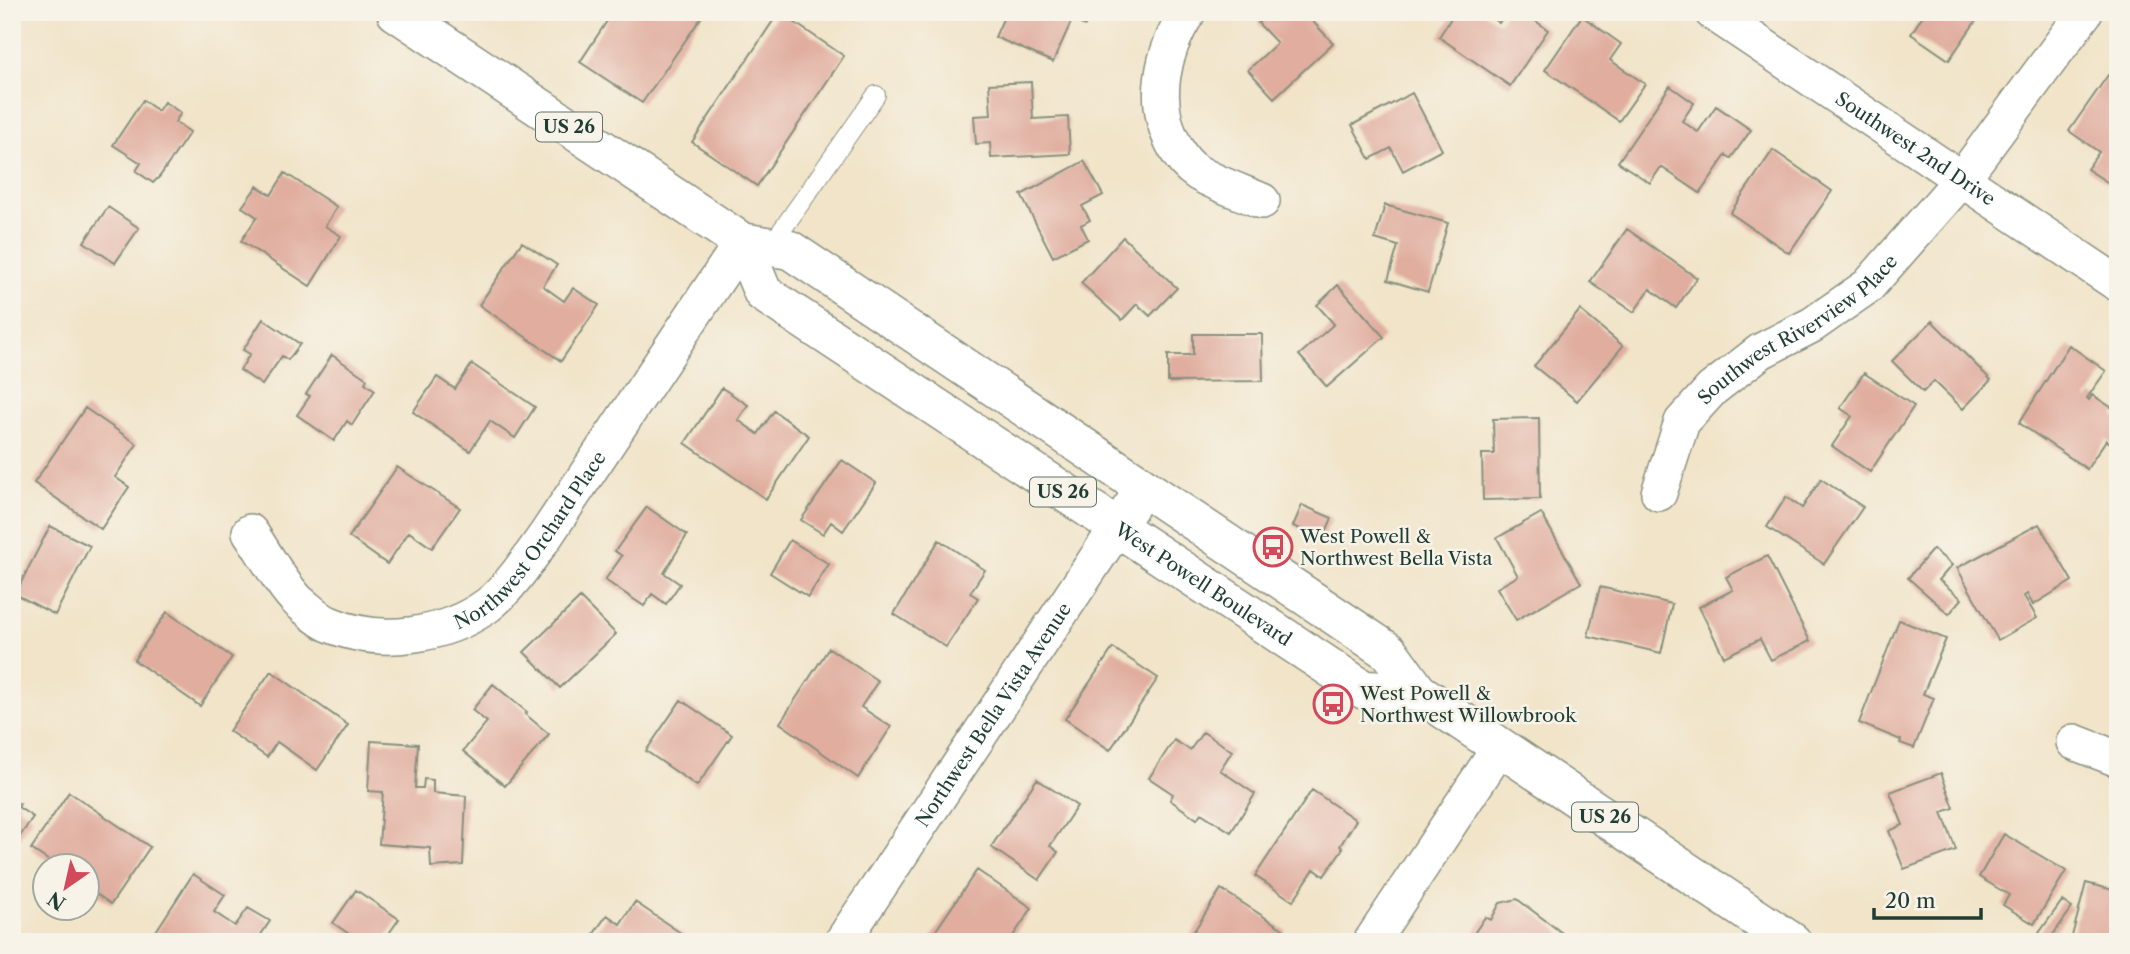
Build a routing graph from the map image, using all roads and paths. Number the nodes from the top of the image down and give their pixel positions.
1 (396, 12) edge
2 (1188, 12) edge
3 (1712, 12) edge
4 (2085, 12) edge
5 (876, 95) dead end
6 (1962, 179) junction
7 (1262, 201) dead end
8 (756, 245) junction
9 (2118, 284) edge
10 (1144, 487) junction
11 (1659, 493) dead end
12 (1117, 527) junction
13 (250, 532) dead end
14 (1418, 692) junction
15 (2074, 742) dead end
16 (1500, 747) junction
17 (2118, 759) edge
18 (1777, 937) edge
19 (842, 942) edge
20 (1371, 942) edge

1 - 8 main road, US 26
2 - 7 street
3 - 6 street, Southwest 2nd Drive
4 - 6 street, Southwest Riverview Place
5 - 8 lane
6 - 9 street, Southwest 2nd Drive
6 - 11 street, Southwest Riverview Place
8 - 10 main road, US 26
8 - 12 main road, West Powell Boulevard / US 26
8 - 13 street, Northwest Orchard Place
10 - 12 street, Northwest Bella Vista Avenue
10 - 14 main road, US 26
12 - 14 main road, West Powell Boulevard / US 26
12 - 19 street, Northwest Bella Vista Avenue
14 - 16 main road, US 26
15 - 17 street
16 - 18 main road, US 26
16 - 20 street

